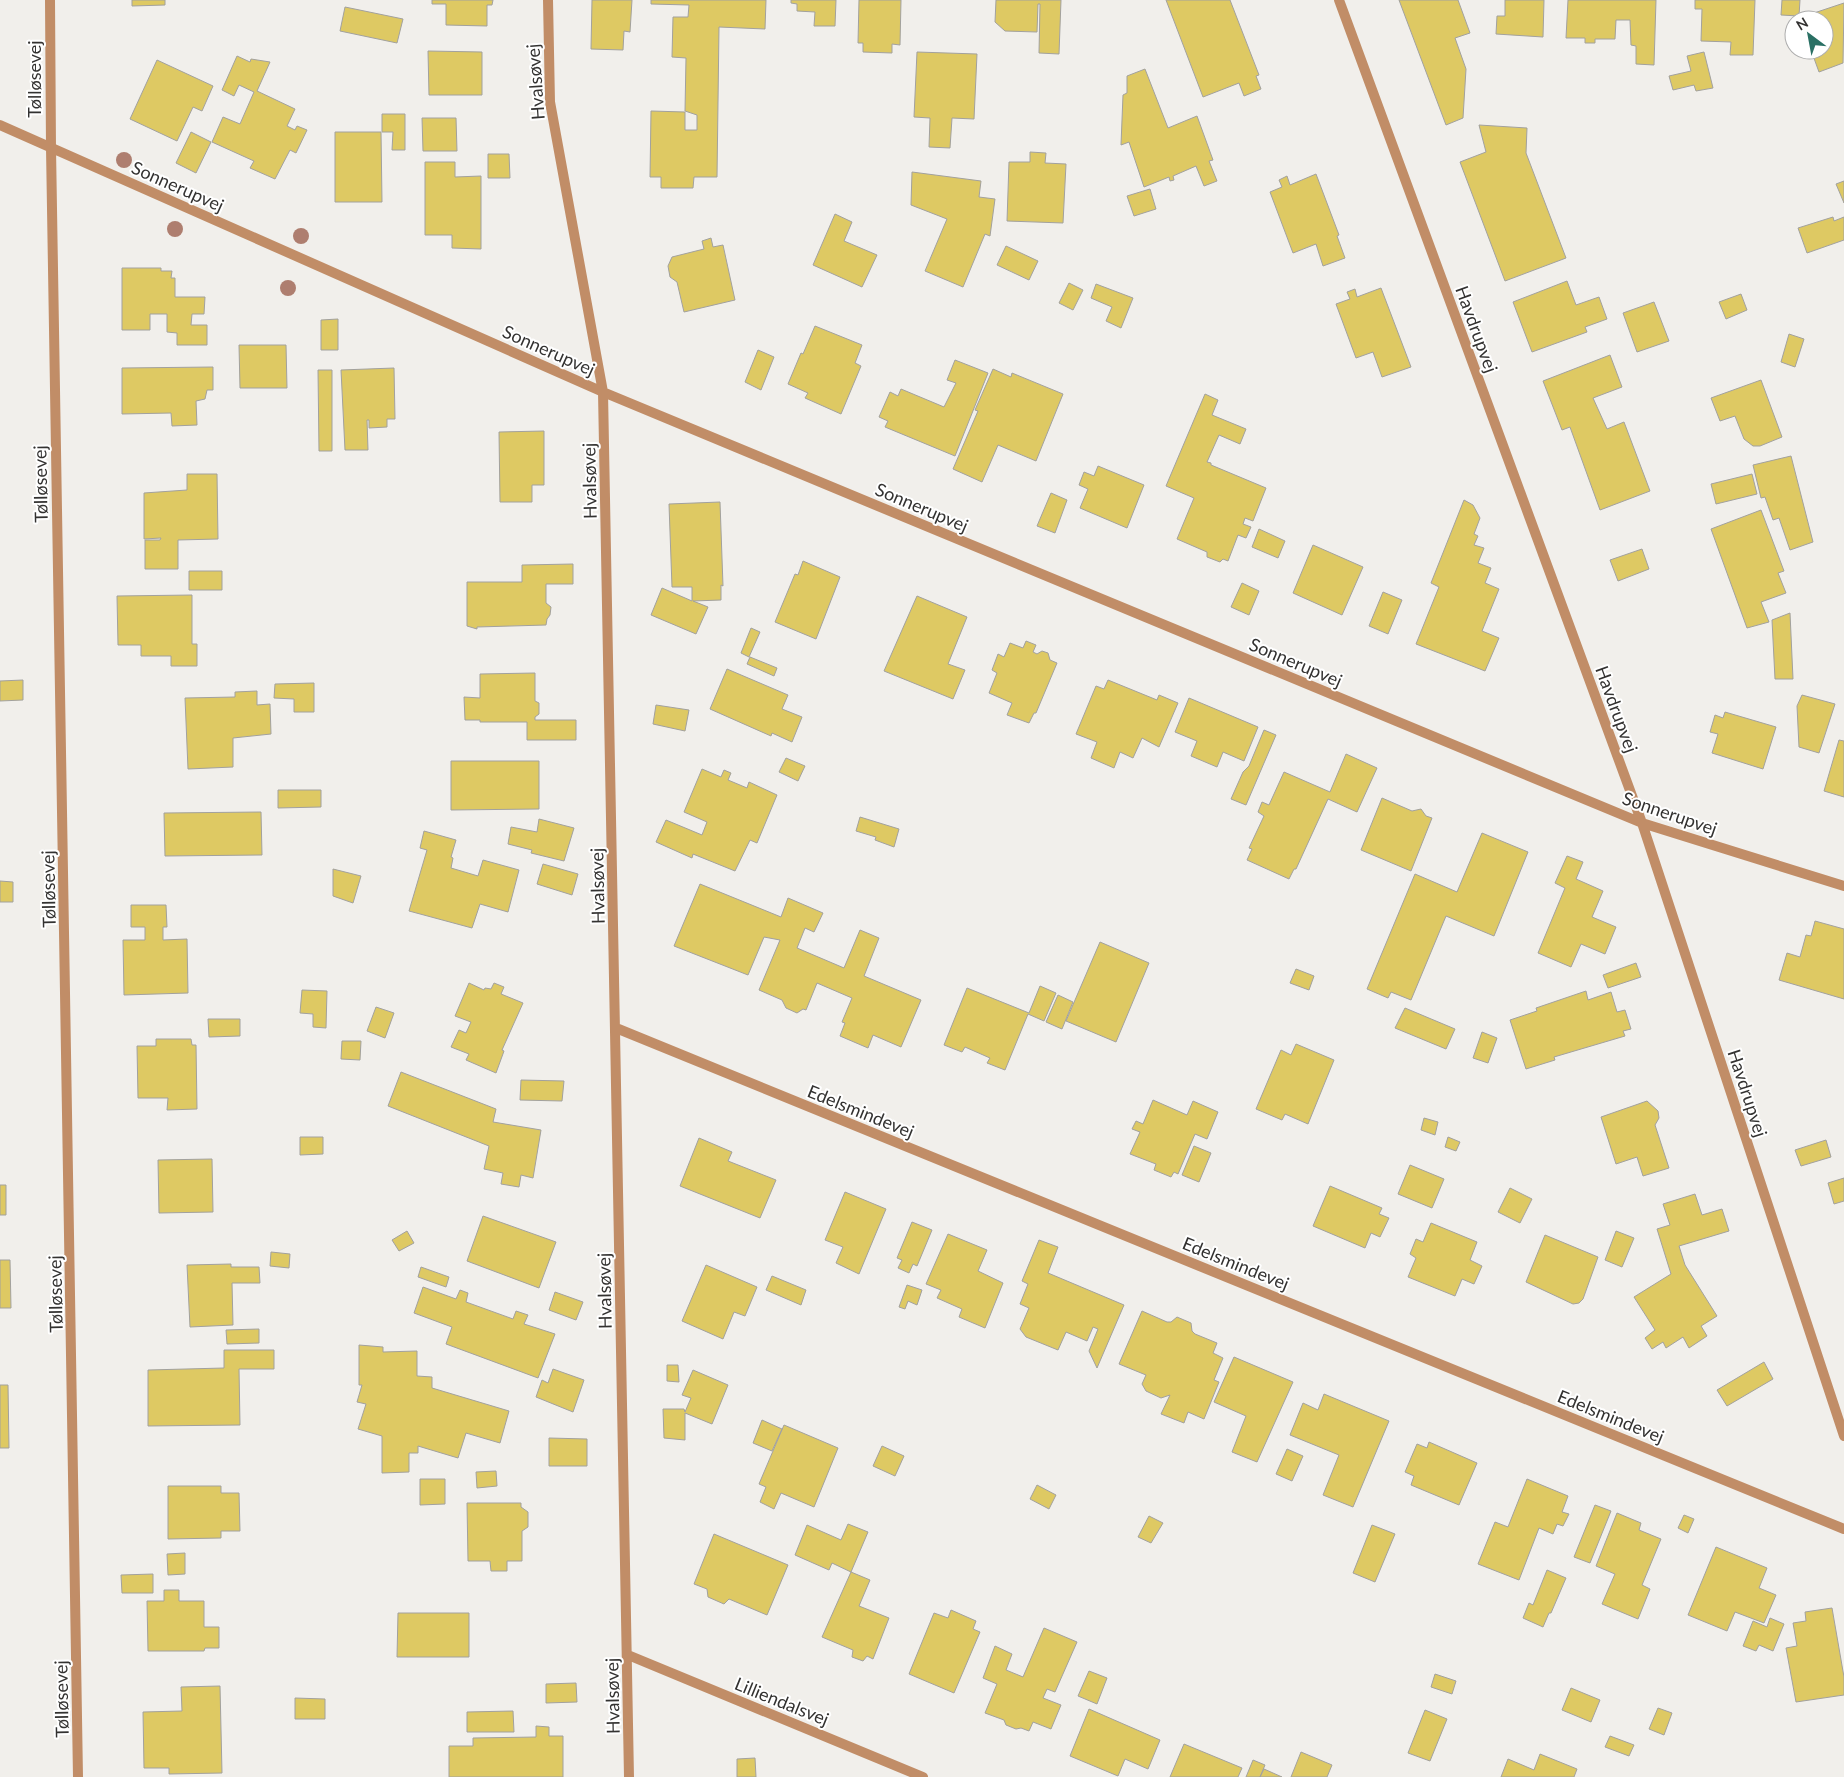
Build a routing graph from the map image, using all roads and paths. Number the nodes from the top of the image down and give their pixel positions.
1 (50, 0) edge
2 (548, 0) edge
3 (1339, 0) edge
4 (0, 124) edge
5 (50, 148) junction
6 (603, 392) junction
7 (1642, 823) junction
8 (1844, 886) edge
9 (616, 1028) junction
10 (1844, 1436) edge
11 (1844, 1529) edge
12 (628, 1655) junction
13 (78, 1777) edge
14 (629, 1777) edge
15 (924, 1777) edge

1 - 5 street, Tølløsevej
2 - 6 street, Hvalsøvej
3 - 7 street, Havdrupvej
4 - 5 street, Sonnerupvej
5 - 6 street, Sonnerupvej
5 - 13 street, Tølløsevej
6 - 7 street, Sonnerupvej
6 - 9 street, Hvalsøvej
7 - 8 street, Sonnerupvej
7 - 10 street, Havdrupvej
9 - 11 street, Edelsmindevej
9 - 12 street, Hvalsøvej
12 - 14 street, Hvalsøvej
12 - 15 street, Lilliendalsvej

